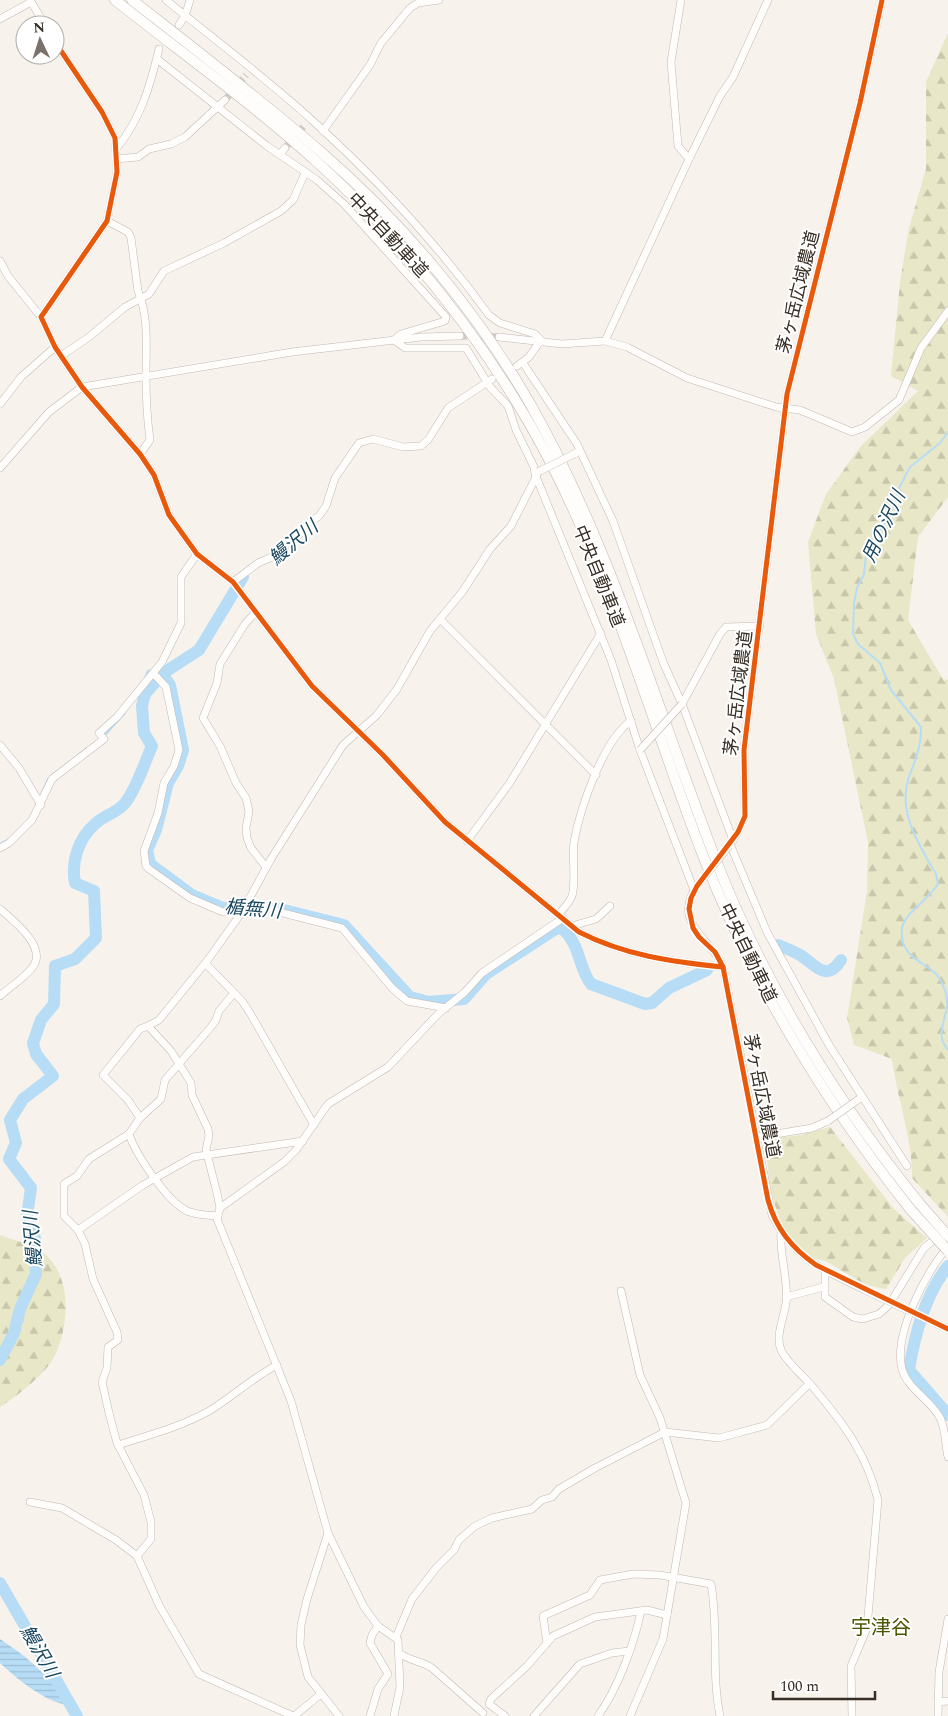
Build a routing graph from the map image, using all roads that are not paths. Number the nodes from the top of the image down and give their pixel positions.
1 (115, 0) edge
2 (132, 0) edge
3 (166, 0) edge
4 (190, 0) edge
5 (439, 0) edge
6 (681, 0) edge
7 (768, 0) edge
8 (882, 0) edge
9 (30, 1) edge
10 (39, 15) edge
11 (185, 16) junction
12 (0, 19) edge
13 (179, 25) dead end
14 (159, 49) dead end
15 (65, 57) edge
16 (157, 59) junction
17 (224, 100) tunnel mouth
18 (218, 107) junction
19 (310, 118) junction
20 (305, 125) tunnel mouth
21 (324, 131) junction
22 (285, 148) tunnel mouth
23 (116, 149) junction
24 (280, 154) junction
25 (116, 159) junction
26 (688, 159) junction
27 (305, 172) junction
28 (107, 221) junction
29 (0, 261) edge
30 (142, 299) junction
31 (948, 311) edge
32 (41, 317) junction
33 (460, 336) tunnel mouth
34 (500, 337) tunnel mouth
35 (394, 340) junction
36 (541, 340) junction
37 (605, 341) junction
38 (55, 347) junction
39 (61, 356) junction
40 (146, 375) junction
41 (490, 380) junction
42 (82, 387) junction
43 (0, 404) edge
44 (785, 408) junction
45 (579, 452) junction
46 (140, 454) junction
47 (0, 468) edge
48 (537, 473) junction
49 (196, 554) junction
50 (233, 582) junction
51 (255, 612) junction
52 (440, 618) junction
53 (760, 626) junction
54 (601, 633) junction
55 (155, 671) junction
56 (682, 704) junction
57 (631, 721) junction
58 (545, 724) junction
59 (358, 731) junction
60 (0, 745) edge
61 (640, 750) junction
62 (596, 775) junction
63 (41, 805) junction
64 (467, 841) junction
65 (731, 843) junction
66 (0, 848) edge
67 (266, 867) junction
68 (696, 888) junction
69 (610, 906) dead end
70 (0, 909) edge
71 (242, 912) junction
72 (561, 916) junction
73 (572, 926) junction
74 (206, 962) junction
75 (723, 967) junction
76 (234, 993) junction
77 (0, 996) edge
78 (448, 1005) junction
79 (148, 1026) junction
80 (178, 1064) junction
81 (861, 1098) junction
82 (140, 1118) junction
83 (314, 1125) junction
84 (129, 1134) junction
85 (757, 1138) junction
86 (303, 1141) junction
87 (208, 1155) junction
88 (907, 1166) dead end
89 (156, 1177) junction
90 (915, 1207) junction
91 (219, 1212) junction
92 (948, 1229) edge
93 (78, 1230) junction
94 (781, 1231) junction
95 (948, 1236) edge
96 (948, 1246) edge
97 (948, 1251) edge
98 (825, 1270) junction
99 (823, 1287) junction
100 (621, 1291) dead end
101 (786, 1297) junction
102 (948, 1329) edge
103 (276, 1366) junction
104 (810, 1384) junction
105 (665, 1432) junction
106 (118, 1445) junction
107 (948, 1457) edge
108 (30, 1502) dead end
109 (328, 1533) junction
110 (137, 1556) junction
111 (672, 1578) junction
112 (641, 1611) junction
113 (666, 1615) junction
114 (948, 1619) edge
115 (378, 1626) junction
116 (396, 1637) junction
117 (548, 1642) junction
118 (629, 1651) junction
119 (399, 1653) junction
120 (321, 1694) junction
121 (947, 1701) edge
122 (938, 1702) junction
123 (489, 1704) junction
124 (482, 1715) edge
125 (293, 1716) edge
126 (339, 1716) edge
127 (370, 1716) edge
128 (394, 1716) edge
129 (505, 1716) edge
130 (534, 1716) edge
131 (598, 1716) edge
132 (630, 1716) edge
133 (720, 1716) edge
134 (852, 1716) edge
135 (938, 1716) edge

1 - 90 highway, 中央自動車道
2 - 90 highway, 中央自動車道
3 - 11 street
4 - 11 street
5 - 21 street
6 - 26 street
7 - 26 street
8 - 44 street, 茅ヶ岳広域農道
9 - 10 street
9 - 12 street
11 - 13 street
11 - 19 street
14 - 16 street
15 - 23 street
16 - 18 street
16 - 23 street
17 - 18 street
18 - 24 street
18 - 25 street
19 - 20 street
19 - 21 street
21 - 36 street
22 - 24 street
23 - 25 street
24 - 27 street
25 - 28 street
26 - 37 street
27 - 30 street
27 - 35 street
28 - 30 street
28 - 32 street
29 - 32 street
30 - 39 street
30 - 40 street
31 - 44 street
32 - 38 street
33 - 35 street
34 - 36 street
35 - 40 street
35 - 41 street
36 - 37 street
36 - 45 street
37 - 44 street
38 - 39 street
38 - 43 street
39 - 42 street
40 - 42 street
40 - 46 street
41 - 48 street
41 - 50 street
42 - 46 street
42 - 47 street
44 - 53 street, 茅ヶ岳広域農道
45 - 48 street, bridge
45 - 56 street
46 - 49 street
48 - 52 street
48 - 54 street
49 - 50 street
49 - 55 street
50 - 51 street
51 - 59 street
51 - 67 street
52 - 58 street
52 - 59 street
53 - 56 street
53 - 65 street, 茅ヶ岳広域農道
54 - 57 street
54 - 58 street
55 - 63 street
55 - 71 street
56 - 61 street, bridge
56 - 65 street
57 - 61 street
57 - 62 street
58 - 62 street
58 - 64 street
59 - 64 street
59 - 67 street
60 - 63 street
61 - 68 street
62 - 72 street
63 - 66 street
64 - 72 street
65 - 68 street, 茅ヶ岳広域農道, bridge
65 - 81 street
67 - 71 street
68 - 75 street, 茅ヶ岳広域農道
69 - 73 street
70 - 77 street
71 - 74 street
71 - 78 street
72 - 73 street
72 - 78 street
73 - 75 street
74 - 76 street
74 - 79 street
75 - 85 street, 茅ヶ岳広域農道
76 - 80 street
76 - 83 street
78 - 83 street
79 - 80 street
79 - 82 street
80 - 82 street
80 - 87 street
81 - 85 street, bridge
81 - 88 street
82 - 84 street
83 - 86 street
84 - 89 street
84 - 93 street
85 - 94 street, 茅ヶ岳広域農道
86 - 87 street
86 - 91 street
87 - 89 street
87 - 91 street
89 - 91 street
89 - 93 street
90 - 95 highway, 中央自動車道, bridge
90 - 97 highway, 中央自動車道, bridge
91 - 103 street
92 - 99 street
93 - 106 street
94 - 98 street, 茅ヶ岳広域農道
94 - 101 street
96 - 107 street
98 - 99 street
98 - 102 street, 茅ヶ岳広域農道, bridge
99 - 101 street
100 - 105 street
101 - 104 street
103 - 106 street
103 - 109 street
104 - 105 street
104 - 134 street
105 - 111 street
105 - 116 street
106 - 110 street
108 - 110 street
109 - 115 street
109 - 120 street
110 - 125 street
111 - 113 street
111 - 117 street
111 - 133 street
112 - 113 street
112 - 117 street
112 - 118 street
113 - 132 street
114 - 122 street
115 - 116 street
115 - 127 street
116 - 119 street
117 - 123 street
118 - 130 street
118 - 131 street
119 - 124 street
119 - 128 street
120 - 125 street
120 - 126 street
121 - 122 street
122 - 135 street
123 - 124 street
123 - 129 street

